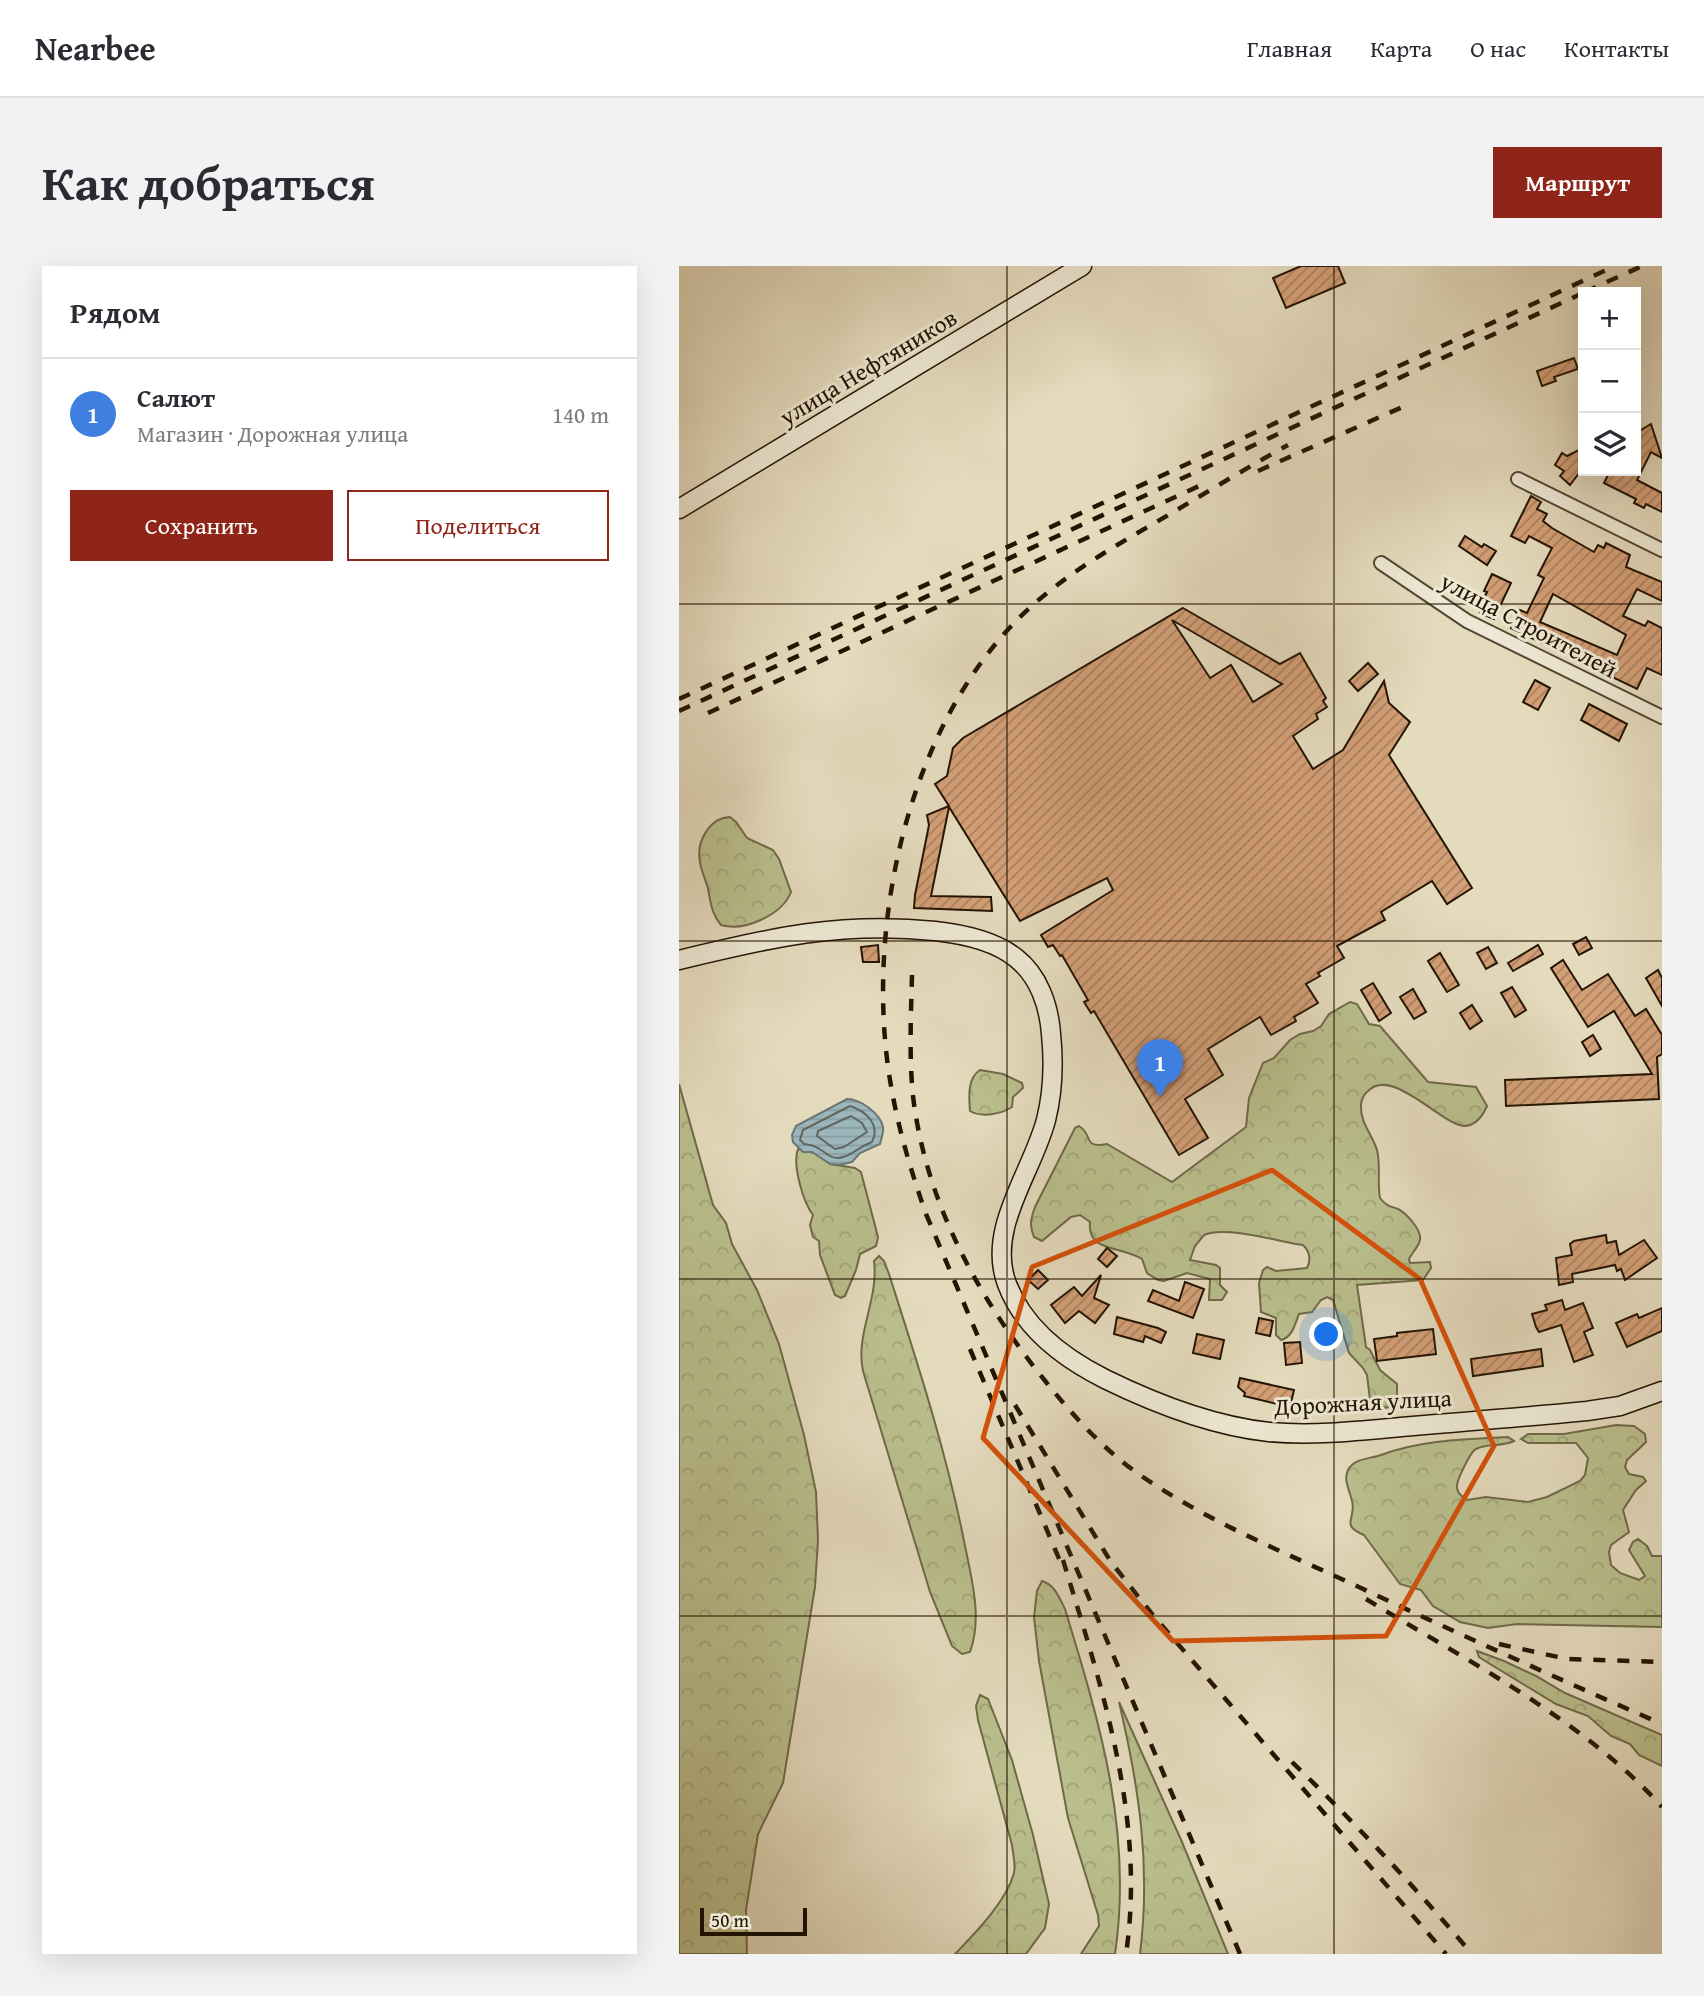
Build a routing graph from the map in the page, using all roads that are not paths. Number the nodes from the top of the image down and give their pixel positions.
1 (1082, 266) edge
2 (1518, 479) dead end
3 (679, 509) edge
4 (1662, 550) edge
5 (1381, 563) dead end
6 (1662, 716) edge
7 (679, 960) edge
8 (1662, 1391) edge

1 - 3 street, улица Нефтяников
2 - 4 street
5 - 6 street, улица Строителей
7 - 8 street, Дорожная улица

